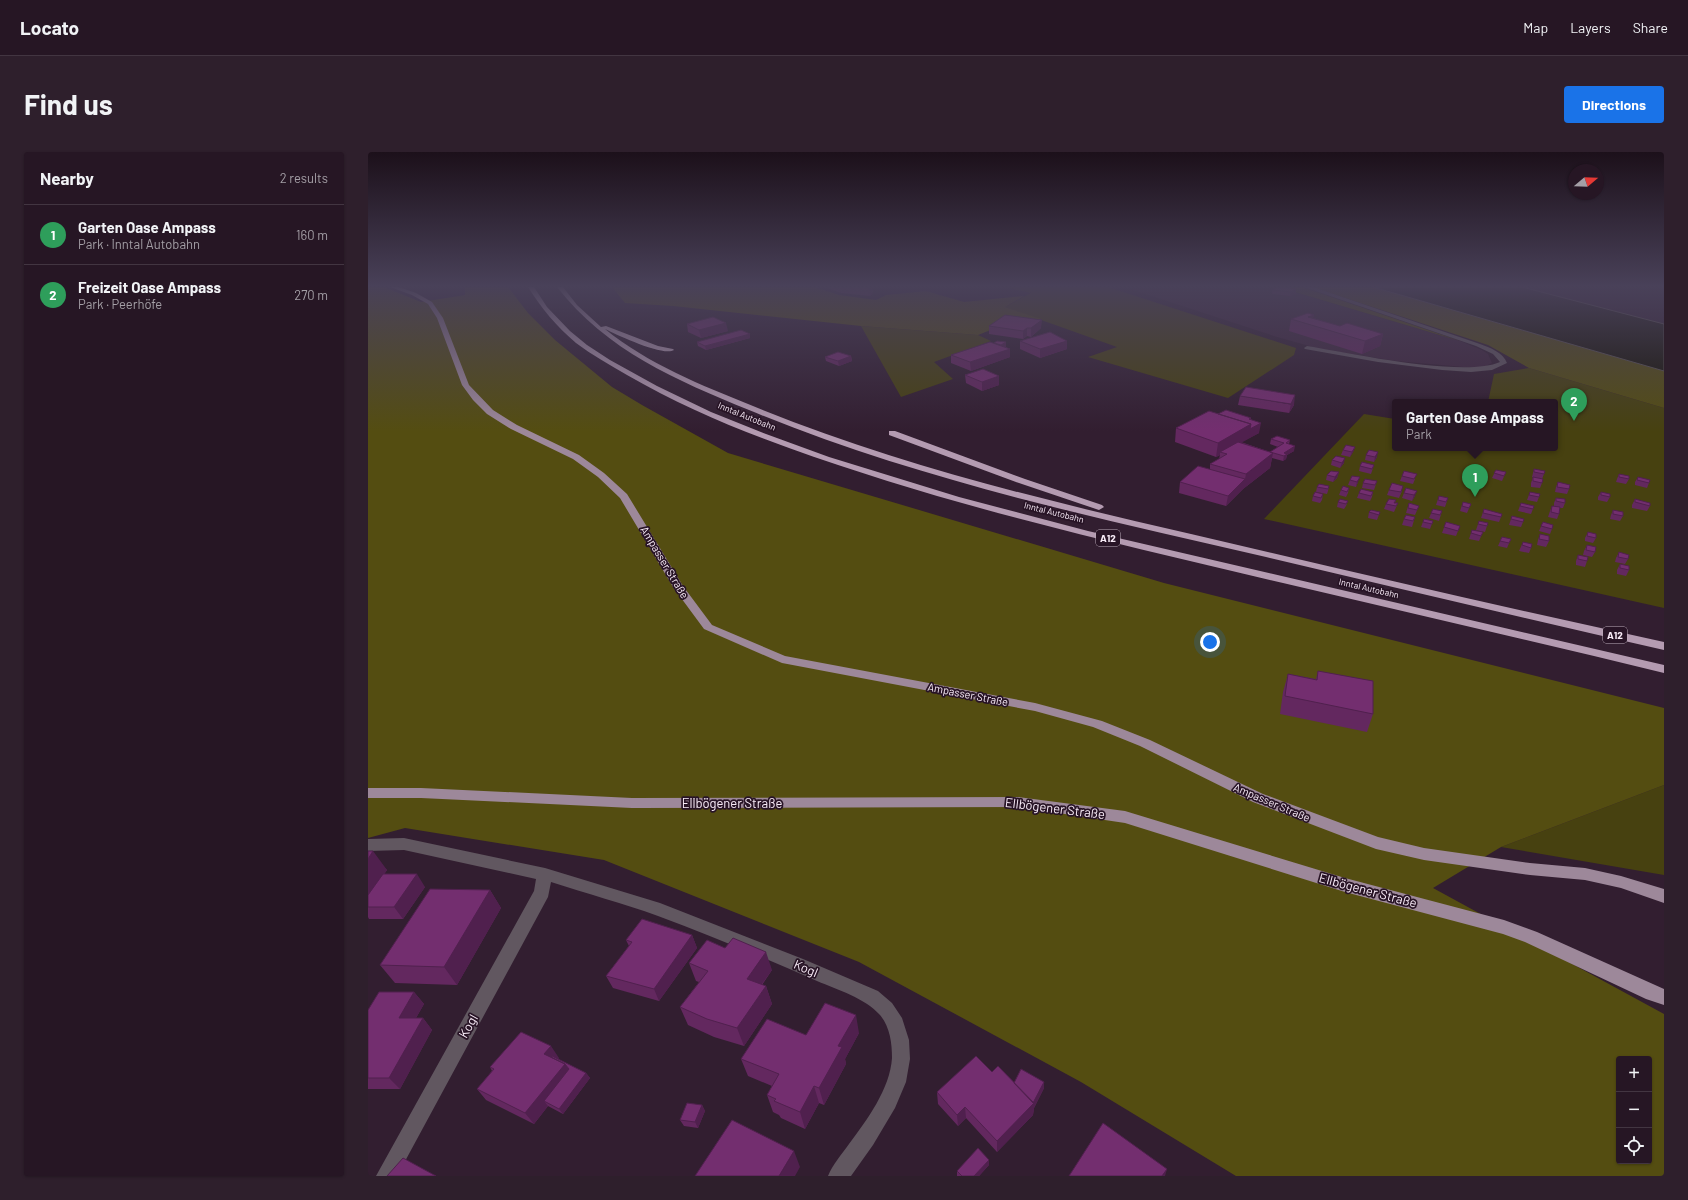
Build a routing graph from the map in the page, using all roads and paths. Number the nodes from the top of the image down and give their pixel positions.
1 (447, 335) edge
2 (571, 335) edge
3 (608, 335) edge
4 (625, 335) edge
5 (1448, 335) edge
6 (1307, 348) dead end
7 (671, 350) dead end
8 (892, 434) dead end
9 (1162, 530) junction
10 (1664, 646) edge
11 (1664, 669) edge
12 (368, 793) edge
13 (368, 844) edge
14 (545, 874) junction
15 (1664, 896) edge
16 (1664, 998) edge
17 (386, 1176) edge
18 (838, 1176) edge

1 - 15 main road, Ampasser Straße
2 - 11 highway, Inntal Autobahn / A12
3 - 9 highway, Inntal Autobahn / A12
4 - 7 highway
5 - 6 street
8 - 9 highway
9 - 10 highway, Inntal Autobahn / A12
12 - 16 main road, Ellbögener Straße
13 - 14 street, Kogl
14 - 17 street, Kogl
14 - 18 street, Kogl

